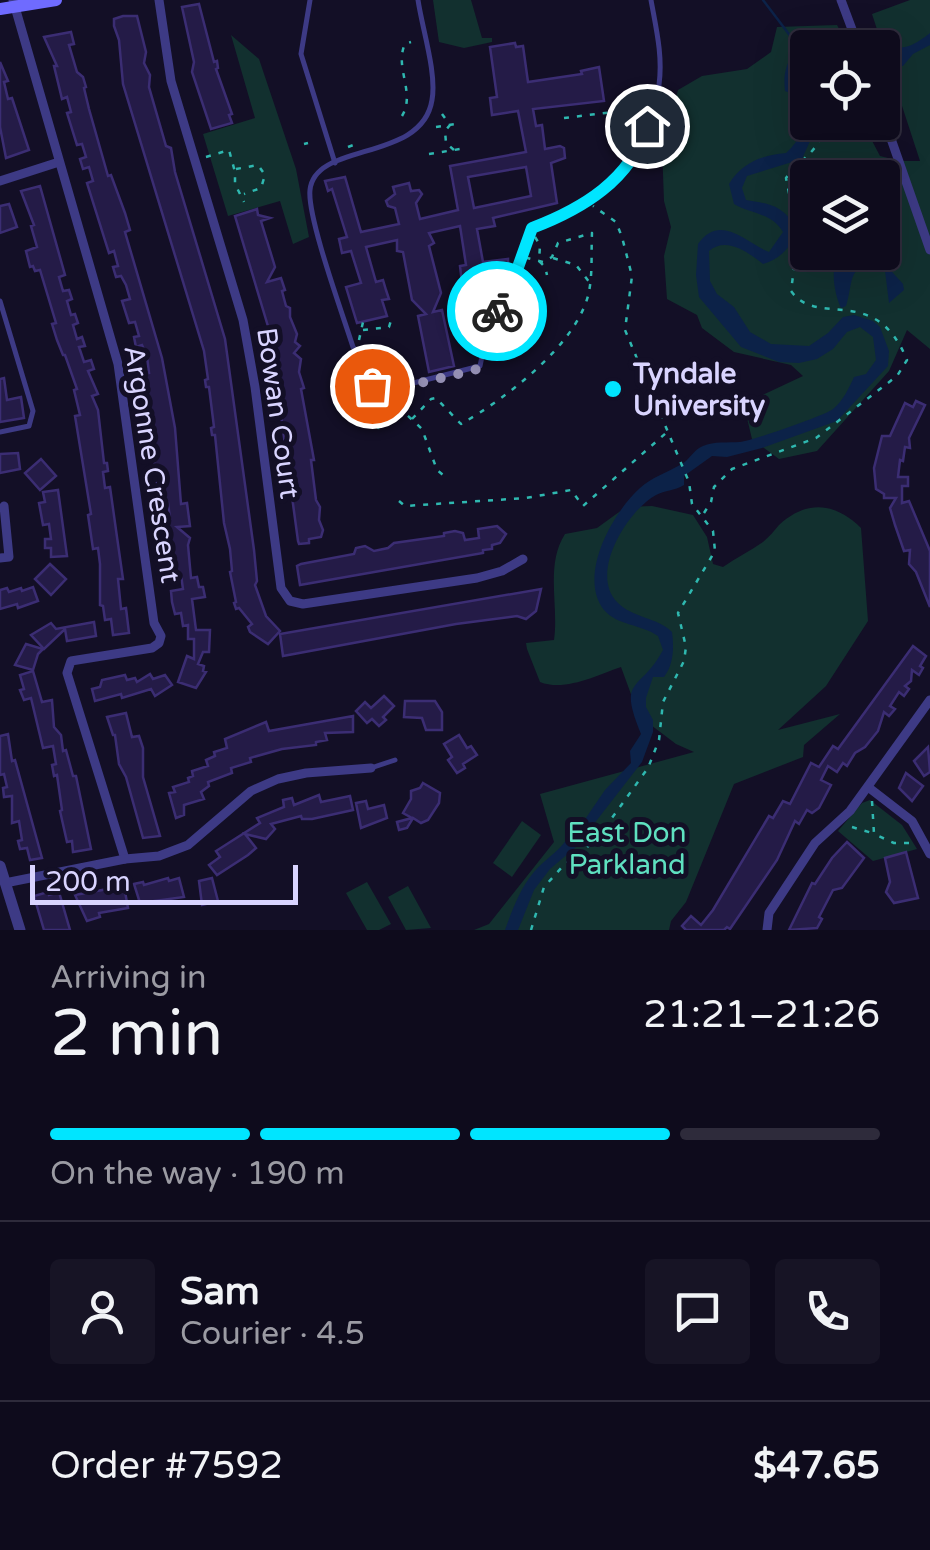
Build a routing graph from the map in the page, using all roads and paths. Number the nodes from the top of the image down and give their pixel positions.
1 (56, 0) edge
2 (160, 0) edge
3 (310, 0) edge
4 (418, 0) edge
5 (651, 0) edge
6 (841, 0) edge
7 (9, 5) edge
8 (853, 30) edge
9 (410, 42) dead end
10 (653, 108) junction
11 (442, 114) dead end
12 (564, 118) dead end
13 (408, 120) dead end
14 (453, 124) junction
15 (436, 127) dead end
16 (819, 140) edge
17 (891, 140) edge
18 (356, 144) dead end
19 (348, 146) dead end
20 (460, 149) dead end
21 (454, 150) junction
22 (429, 154) dead end
23 (206, 157) dead end
24 (59, 162) junction
25 (335, 163) junction
26 (234, 169) junction
27 (0, 181) edge
28 (242, 194) junction
29 (244, 202) dead end
30 (588, 203) junction
31 (530, 232) junction
32 (930, 250) edge
33 (521, 257) junction
34 (552, 257) junction
35 (539, 261) junction
36 (547, 275) dead end
37 (590, 283) junction
38 (0, 301) edge
39 (392, 318) dead end
40 (492, 320) junction
41 (362, 322) dead end
42 (362, 330) junction
43 (531, 332) dead end
44 (353, 347) junction
45 (382, 391) junction
46 (395, 393) dead end
47 (390, 400) junction
48 (412, 419) junction
49 (378, 429) dead end
50 (0, 432) edge
51 (667, 432) junction
52 (448, 479) dead end
53 (399, 501) dead end
54 (4, 506) dead end
55 (703, 514) junction
56 (0, 558) edge
57 (523, 559) dead end
58 (930, 700) edge
59 (395, 760) dead end
60 (371, 768) joint
61 (868, 787) junction
62 (872, 801) dead end
63 (852, 827) dead end
64 (874, 834) junction
65 (916, 842) dead end
66 (930, 854) edge
67 (124, 859) junction
68 (0, 866) edge
69 (5, 883) junction
70 (20, 930) edge
71 (531, 930) edge
72 (767, 930) edge

1 - 7 main road
2 - 57 street, Bowan Court
3 - 25 lane
4 - 25 lane
5 - 10 lane
6 - 8 street
7 - 24 street, Argonne Crescent
9 - 13 path
10 - 12 path
10 - 30 lane
11 - 14 path
14 - 15 path
14 - 21 path
16 - 55 path
17 - 32 street
18 - 19 path
20 - 21 path
21 - 22 path
23 - 26 path
24 - 27 street
24 - 67 street, Argonne Crescent
25 - 44 lane
26 - 28 path
26 - 28 path
28 - 29 path
30 - 31 lane
30 - 51 path
31 - 33 lane
31 - 35 path
33 - 35 path
33 - 40 lane
34 - 35 path
34 - 37 path
34 - 37 path
35 - 36 path
37 - 48 path
38 - 50 lane
39 - 42 path
40 - 43 lane
40 - 45 lane
41 - 42 path
42 - 44 path
44 - 45 lane
45 - 47 path
46 - 47 path
47 - 48 path
47 - 49 path
48 - 52 path
51 - 53 path
51 - 55 path
54 - 56 street
55 - 71 path
58 - 61 street
59 - 60 lane
60 - 67 street
61 - 66 street
61 - 72 street
62 - 64 path
63 - 64 path
64 - 65 path
67 - 69 street
68 - 69 street
69 - 70 street

